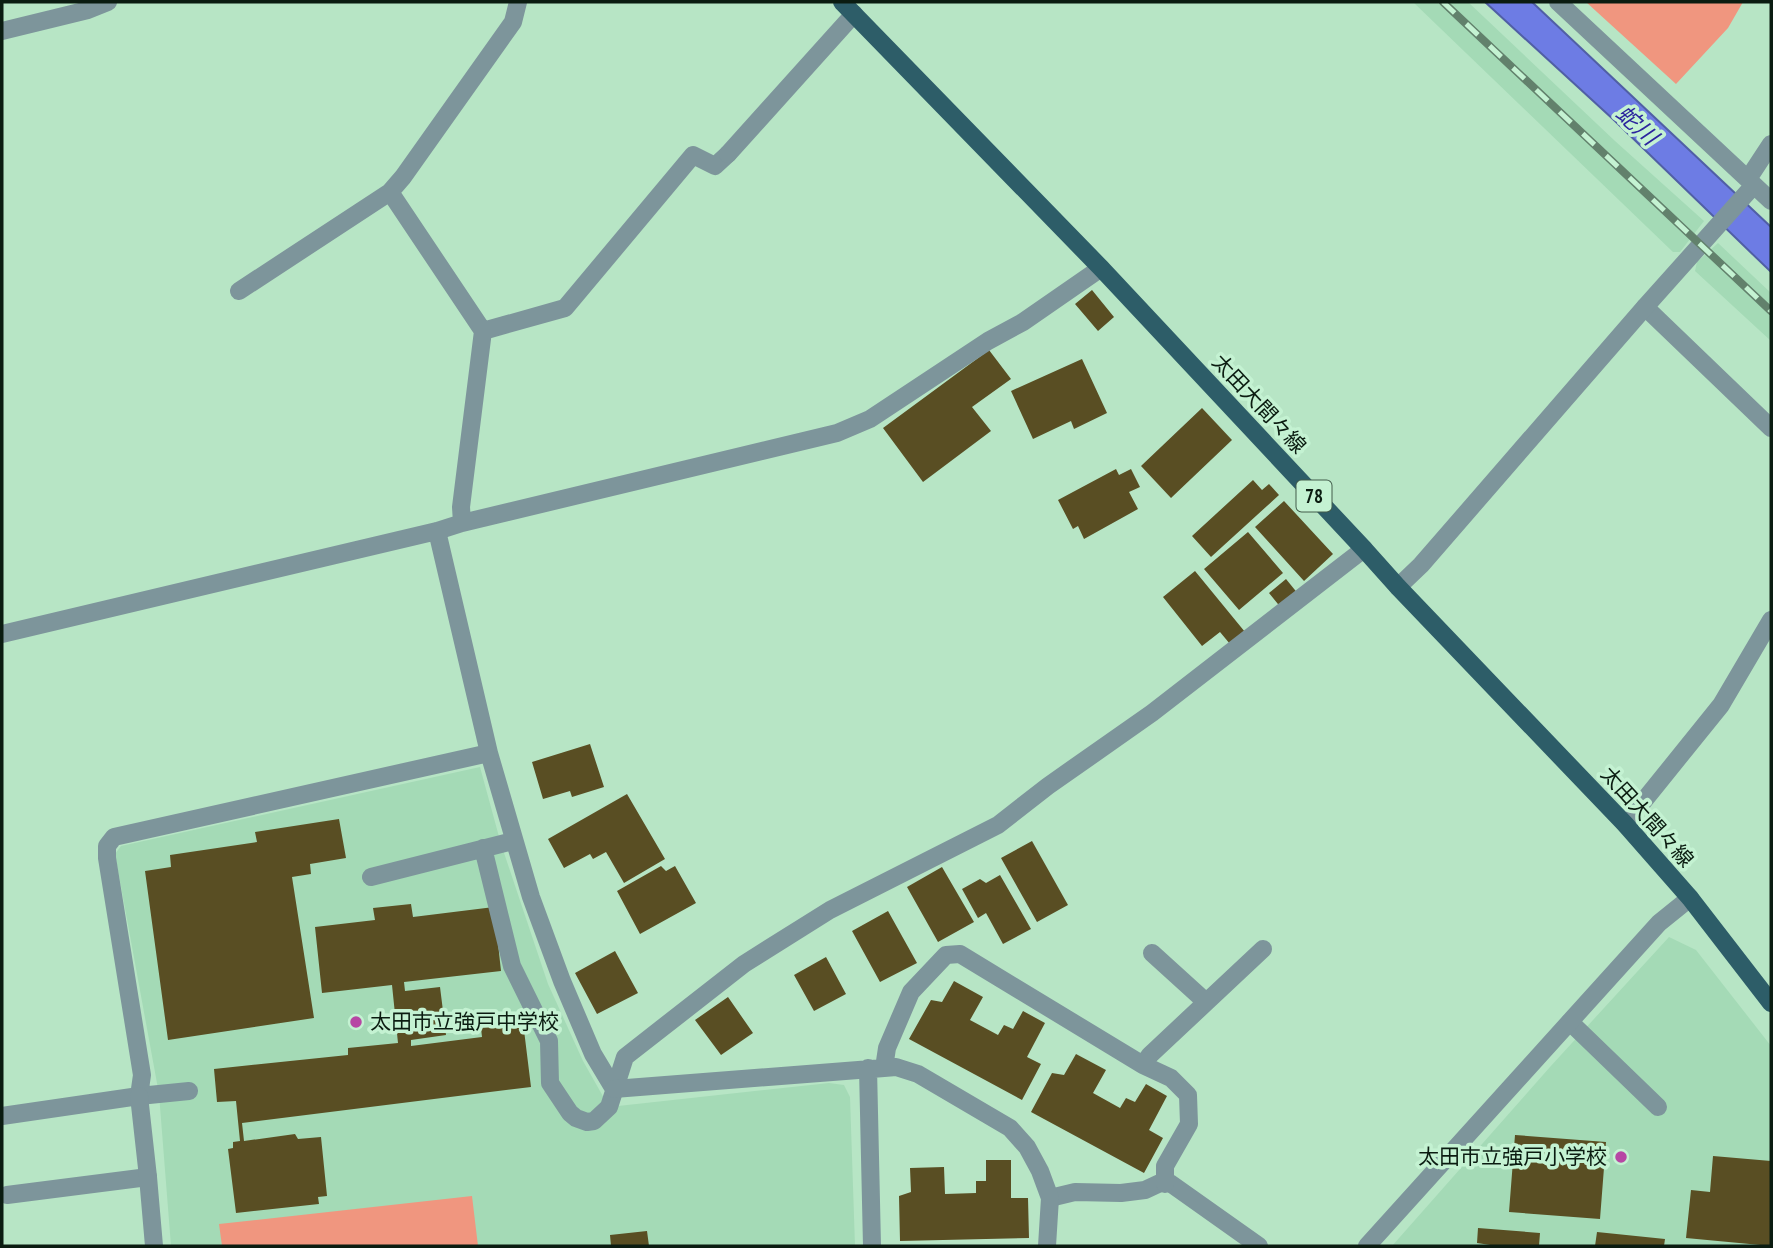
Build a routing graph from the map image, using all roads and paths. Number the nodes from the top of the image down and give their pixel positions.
1 (108, 2) edge
2 (518, 2) edge
3 (1558, 2) edge
4 (848, 8) edge
5 (2, 32) edge
6 (1771, 144) edge
7 (1749, 186) junction
8 (390, 192) junction
9 (1771, 201) edge
10 (1101, 268) junction
11 (239, 290) dead end
12 (1645, 307) junction
13 (483, 331) junction
14 (1771, 428) edge
15 (462, 523) junction
16 (438, 531) junction
17 (1364, 549) junction
18 (1398, 587) junction
19 (1771, 620) edge
20 (2, 634) edge
21 (489, 753) junction
22 (1625, 824) junction
23 (513, 841) junction
24 (483, 848) junction
25 (371, 877) dead end
26 (1690, 898) junction
27 (1263, 949) dead end
28 (1152, 953) dead end
29 (1206, 1002) junction
30 (1771, 1003) edge
31 (1570, 1022) junction
32 (1143, 1065) junction
33 (876, 1068) junction
34 (614, 1088) junction
35 (189, 1091) dead end
36 (139, 1096) junction
37 (1658, 1107) dead end
38 (2, 1116) edge
39 (148, 1177) junction
40 (1165, 1184) junction
41 (6, 1195) dead end
42 (1050, 1198) junction
43 (154, 1246) edge
44 (872, 1246) edge
45 (1047, 1246) edge
46 (1259, 1246) edge
47 (1367, 1246) edge

1 - 5 street
2 - 8 street
3 - 7 street
4 - 10 main road, 太田大間々線 / 78
4 - 13 street
6 - 7 street
7 - 9 street
7 - 12 street
8 - 11 street
8 - 13 street
10 - 15 street
10 - 17 main road, 太田大間々線 / 78
12 - 14 street
12 - 18 street
13 - 15 street
15 - 16 street
16 - 20 street
16 - 21 street
17 - 18 main road, 太田大間々線 / 78
17 - 34 street
18 - 22 main road, 太田大間々線 / 78
19 - 22 street
21 - 23 street
21 - 36 street
22 - 26 main road, 太田大間々線 / 78
23 - 24 street
23 - 34 street
24 - 25 street
24 - 34 street
26 - 30 main road, 太田大間々線 / 78
26 - 31 street
27 - 29 street
28 - 29 street
29 - 32 street
31 - 37 street
31 - 47 street
32 - 33 street
32 - 40 street
33 - 34 street
33 - 42 street
33 - 44 street
35 - 36 street
36 - 38 street
36 - 39 street
39 - 41 street
39 - 43 street
40 - 42 street
40 - 46 street
42 - 45 street

